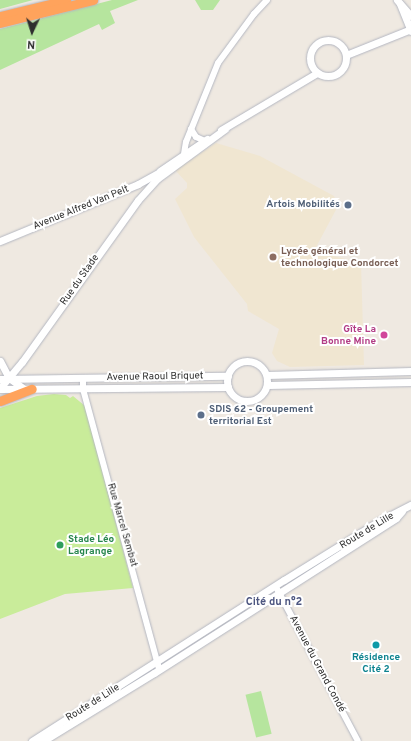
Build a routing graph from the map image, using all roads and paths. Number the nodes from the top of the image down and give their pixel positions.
1 (66, 0) edge
2 (93, 0) edge
3 (267, 0) edge
4 (399, 2) edge
5 (0, 16) edge
6 (411, 16) edge
7 (0, 23) edge
8 (411, 30) edge
9 (346, 55) junction
10 (317, 73) junction
11 (191, 129) junction
12 (206, 142) junction
13 (184, 154) junction
14 (174, 167) junction
15 (160, 171) junction
16 (153, 183) joint
17 (138, 184) junction
18 (128, 189) junction
19 (138, 200) junction
20 (0, 241) edge
21 (0, 362) edge
22 (411, 371) edge
23 (267, 375) junction
24 (228, 376) junction
25 (9, 378) junction
26 (83, 378) junction
27 (0, 379) edge
28 (411, 382) edge
29 (268, 385) junction
30 (228, 387) junction
31 (0, 388) edge
32 (28, 389) junction
33 (83, 389) junction
34 (0, 401) edge
35 (411, 505) edge
36 (277, 589) junction
37 (159, 665) junction
38 (32, 741) edge
39 (43, 741) edge
40 (358, 741) edge

1 - 5 highway
2 - 7 highway
3 - 11 street
4 - 6 main road
4 - 8 main road
8 - 9 main road
9 - 10 main road
9 - 10 main road
10 - 12 main road, Avenue Alfred Van Pelt
11 - 12 street
11 - 13 street
12 - 13 main road, Avenue Alfred Van Pelt
12 - 14 main road, Avenue Alfred Van Pelt
13 - 15 main road, Avenue Alfred Van Pelt
14 - 15 main road, Avenue Alfred Van Pelt
14 - 16 main road, Avenue Alfred Van Pelt
15 - 17 main road, Avenue Alfred Van Pelt
16 - 19 main road, Rue du Stade
17 - 18 main road, Avenue Alfred Van Pelt
17 - 19 main road
18 - 19 main road
18 - 20 main road, Avenue Alfred Van Pelt
19 - 25 main road, Rue du Stade
21 - 25 main road
22 - 23 main road
23 - 24 main road
23 - 29 main road
24 - 26 main road, Avenue Raoul Briquet
24 - 30 main road
25 - 26 main road, Avenue Raoul Briquet
25 - 27 main road, Avenue Raoul Briquet
25 - 31 main road, Rue du Stade
25 - 32 main road
26 - 33 street
28 - 29 main road
29 - 30 main road
30 - 33 main road, Avenue Raoul Briquet
31 - 32 main road, Avenue Raoul Briquet
32 - 33 main road, Avenue Raoul Briquet
32 - 34 highway
33 - 37 street, Rue Marcel Sembat
35 - 36 main road, Route de Lille
36 - 37 main road, Route de Lille
36 - 40 street, Avenue du Grand Condé
37 - 38 main road, Route de Lille
37 - 39 main road, Route de Lille

